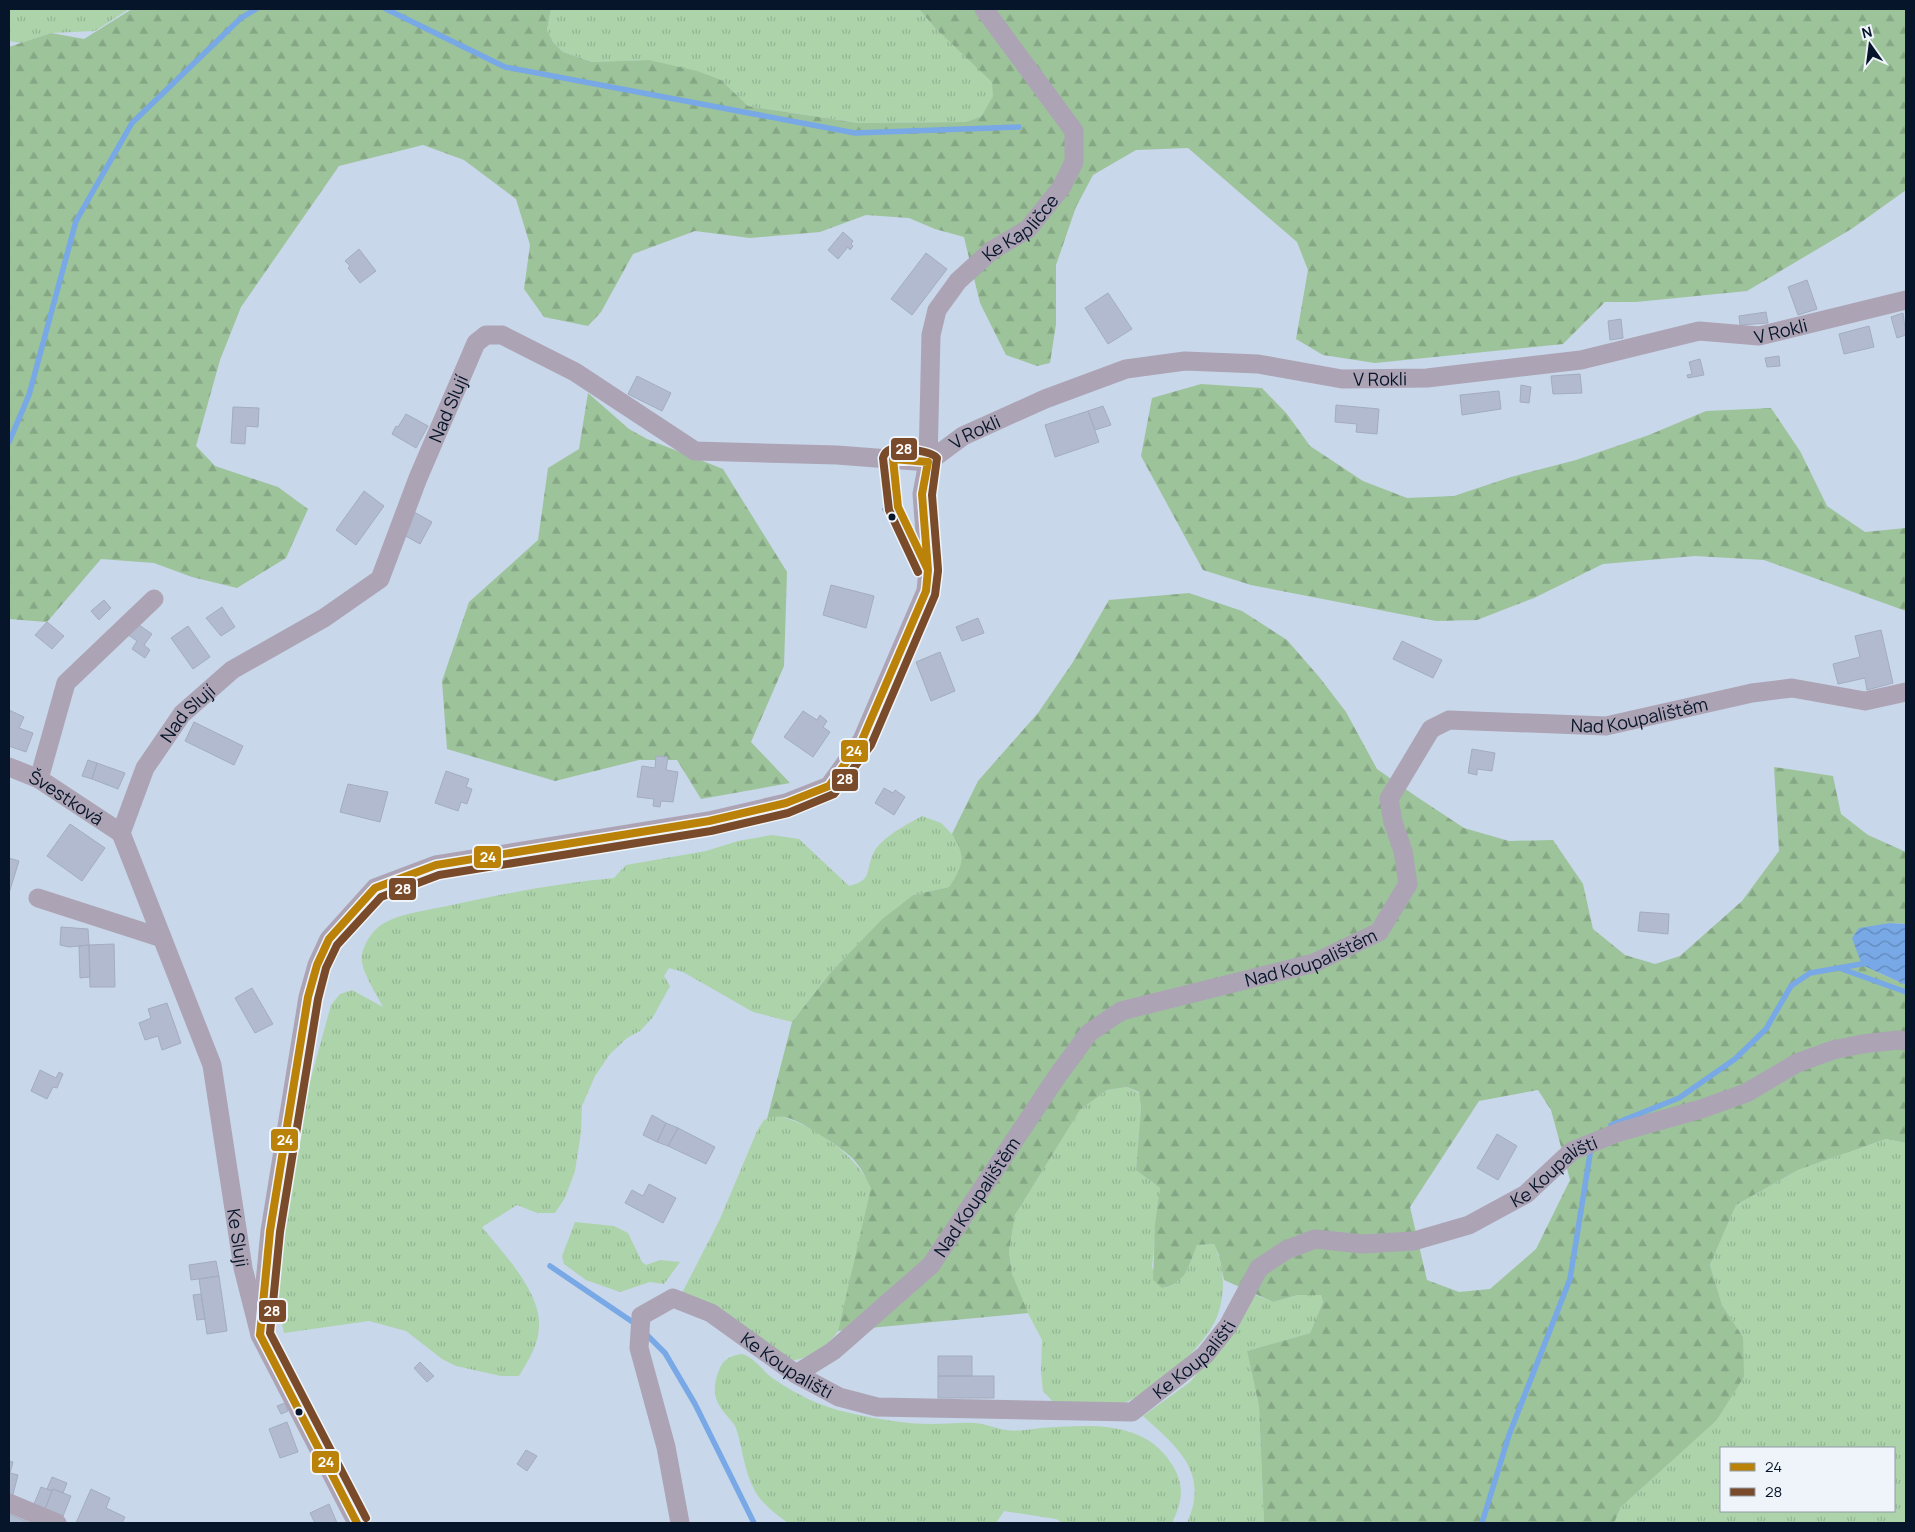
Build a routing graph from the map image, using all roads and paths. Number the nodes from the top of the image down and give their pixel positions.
1 (984, 9) edge
2 (1906, 300) edge
3 (928, 462) junction
4 (154, 599) dead end
5 (1906, 692) edge
6 (9, 767) edge
7 (39, 779) junction
8 (120, 833) junction
9 (38, 898) dead end
10 (162, 938) junction
11 (1906, 1041) edge
12 (260, 1335) junction
13 (796, 1374) junction
14 (9, 1503) edge
15 (57, 1523) edge
16 (357, 1523) edge
17 (680, 1523) edge

1 - 3 street, Ke Kapličce
2 - 3 street, V Rokli
3 - 8 street, Nad Slují
3 - 12 street
4 - 7 street
5 - 13 street, Nad Koupalištěm
6 - 7 street, Švestková
7 - 8 street, Švestková
8 - 10 street, Ke Sluji
9 - 10 street
10 - 12 street, Ke Sluji
11 - 13 street, Ke Koupališti
12 - 16 street, Ke Sluji
13 - 17 street, Ke Koupališti
14 - 15 street

